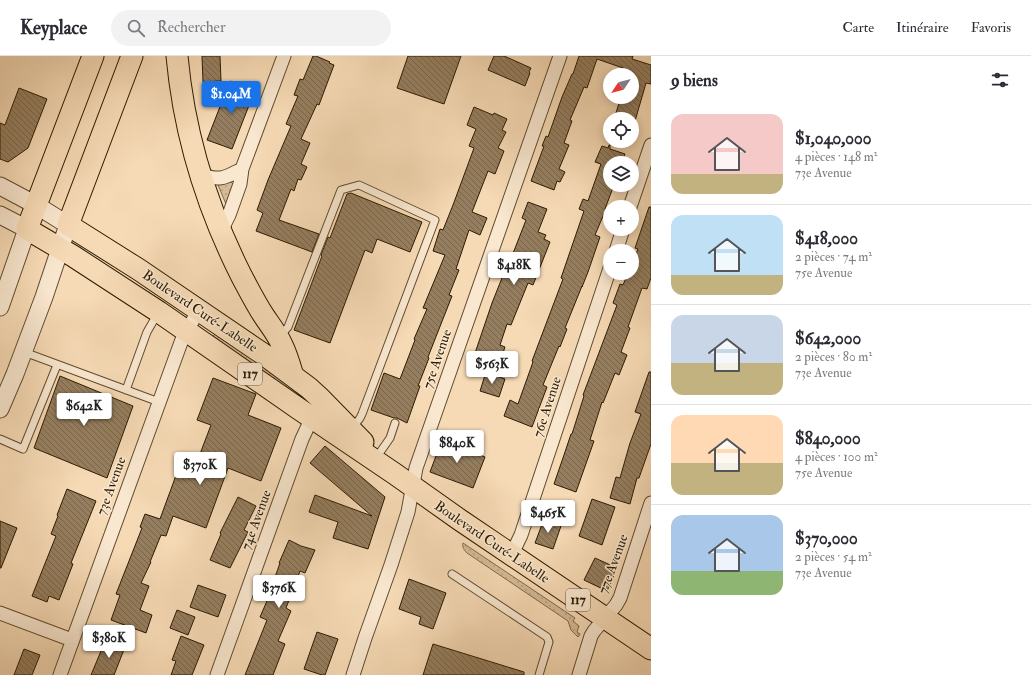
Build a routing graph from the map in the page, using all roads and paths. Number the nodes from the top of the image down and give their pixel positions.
1 (94, 56) edge
2 (132, 56) edge
3 (177, 56) edge
4 (284, 56) edge
5 (560, 56) edge
6 (651, 145) edge
7 (242, 169) junction
8 (201, 175) junction
9 (0, 186) edge
10 (632, 200) edge
11 (36, 206) junction
12 (0, 215) edge
13 (68, 225) junction
14 (27, 229) junction
15 (221, 231) junction
16 (60, 248) junction
17 (606, 280) edge
18 (0, 306) edge
19 (199, 310) junction
20 (159, 312) junction
21 (187, 331) junction
22 (278, 338) junction
23 (23, 352) junction
24 (57, 365) junction
25 (293, 376) junction
26 (126, 390) junction
27 (159, 402) junction
28 (0, 409) edge
29 (318, 410) junction
30 (395, 423) dead end
31 (347, 434) junction
32 (0, 439) edge
33 (376, 458) junction
34 (412, 486) junction
35 (651, 503) edge
36 (511, 556) junction
37 (452, 574) dead end
38 (0, 613) edge
39 (604, 618) junction
40 (72, 640) junction
41 (651, 649) edge
42 (60, 675) edge
43 (217, 675) edge
44 (353, 675) edge
45 (539, 675) edge
46 (579, 675) edge

1 - 11 main road
2 - 13 main road
3 - 8 main road
4 - 7 street
5 - 34 street, 75e Avenue
6 - 10 street
7 - 8 street
7 - 15 street
8 - 15 main road
9 - 11 street
11 - 13 street
11 - 14 main road
12 - 14 street
13 - 16 street
13 - 19 main road, Boulevard Curé-Labelle
14 - 16 main road, Boulevard Curé-Labelle / 117
14 - 18 street
15 - 22 main road
16 - 20 main road, Boulevard Curé-Labelle / 117
16 - 23 street
17 - 36 street, 76e Avenue
19 - 21 street, 73e Avenue
19 - 25 main road, Boulevard Curé-Labelle
20 - 21 main road, Boulevard Curé-Labelle / 117
20 - 26 lane
21 - 27 street, 73e Avenue
21 - 29 main road, Boulevard Curé-Labelle / 117
22 - 25 main road
22 - 31 lane
23 - 24 lane
23 - 28 street
24 - 26 lane
24 - 32 lane
25 - 29 main road, Boulevard Curé-Labelle / 117
26 - 27 lane
27 - 40 street, 73e Avenue
29 - 31 main road, Boulevard Curé-Labelle / 117
29 - 43 street, 74e Avenue
30 - 33 lane
31 - 33 main road, Boulevard Curé-Labelle / 117
33 - 34 main road, Boulevard Curé-Labelle / 117
34 - 36 main road, Boulevard Curé-Labelle / 117
34 - 44 street, 75e Avenue
35 - 39 street, 77e Avenue
36 - 39 main road, Boulevard Curé-Labelle / 117
37 - 45 lane
38 - 40 street
39 - 41 main road, Boulevard Curé-Labelle / 117
39 - 46 street, 77e Avenue
40 - 42 street, 73e Avenue

